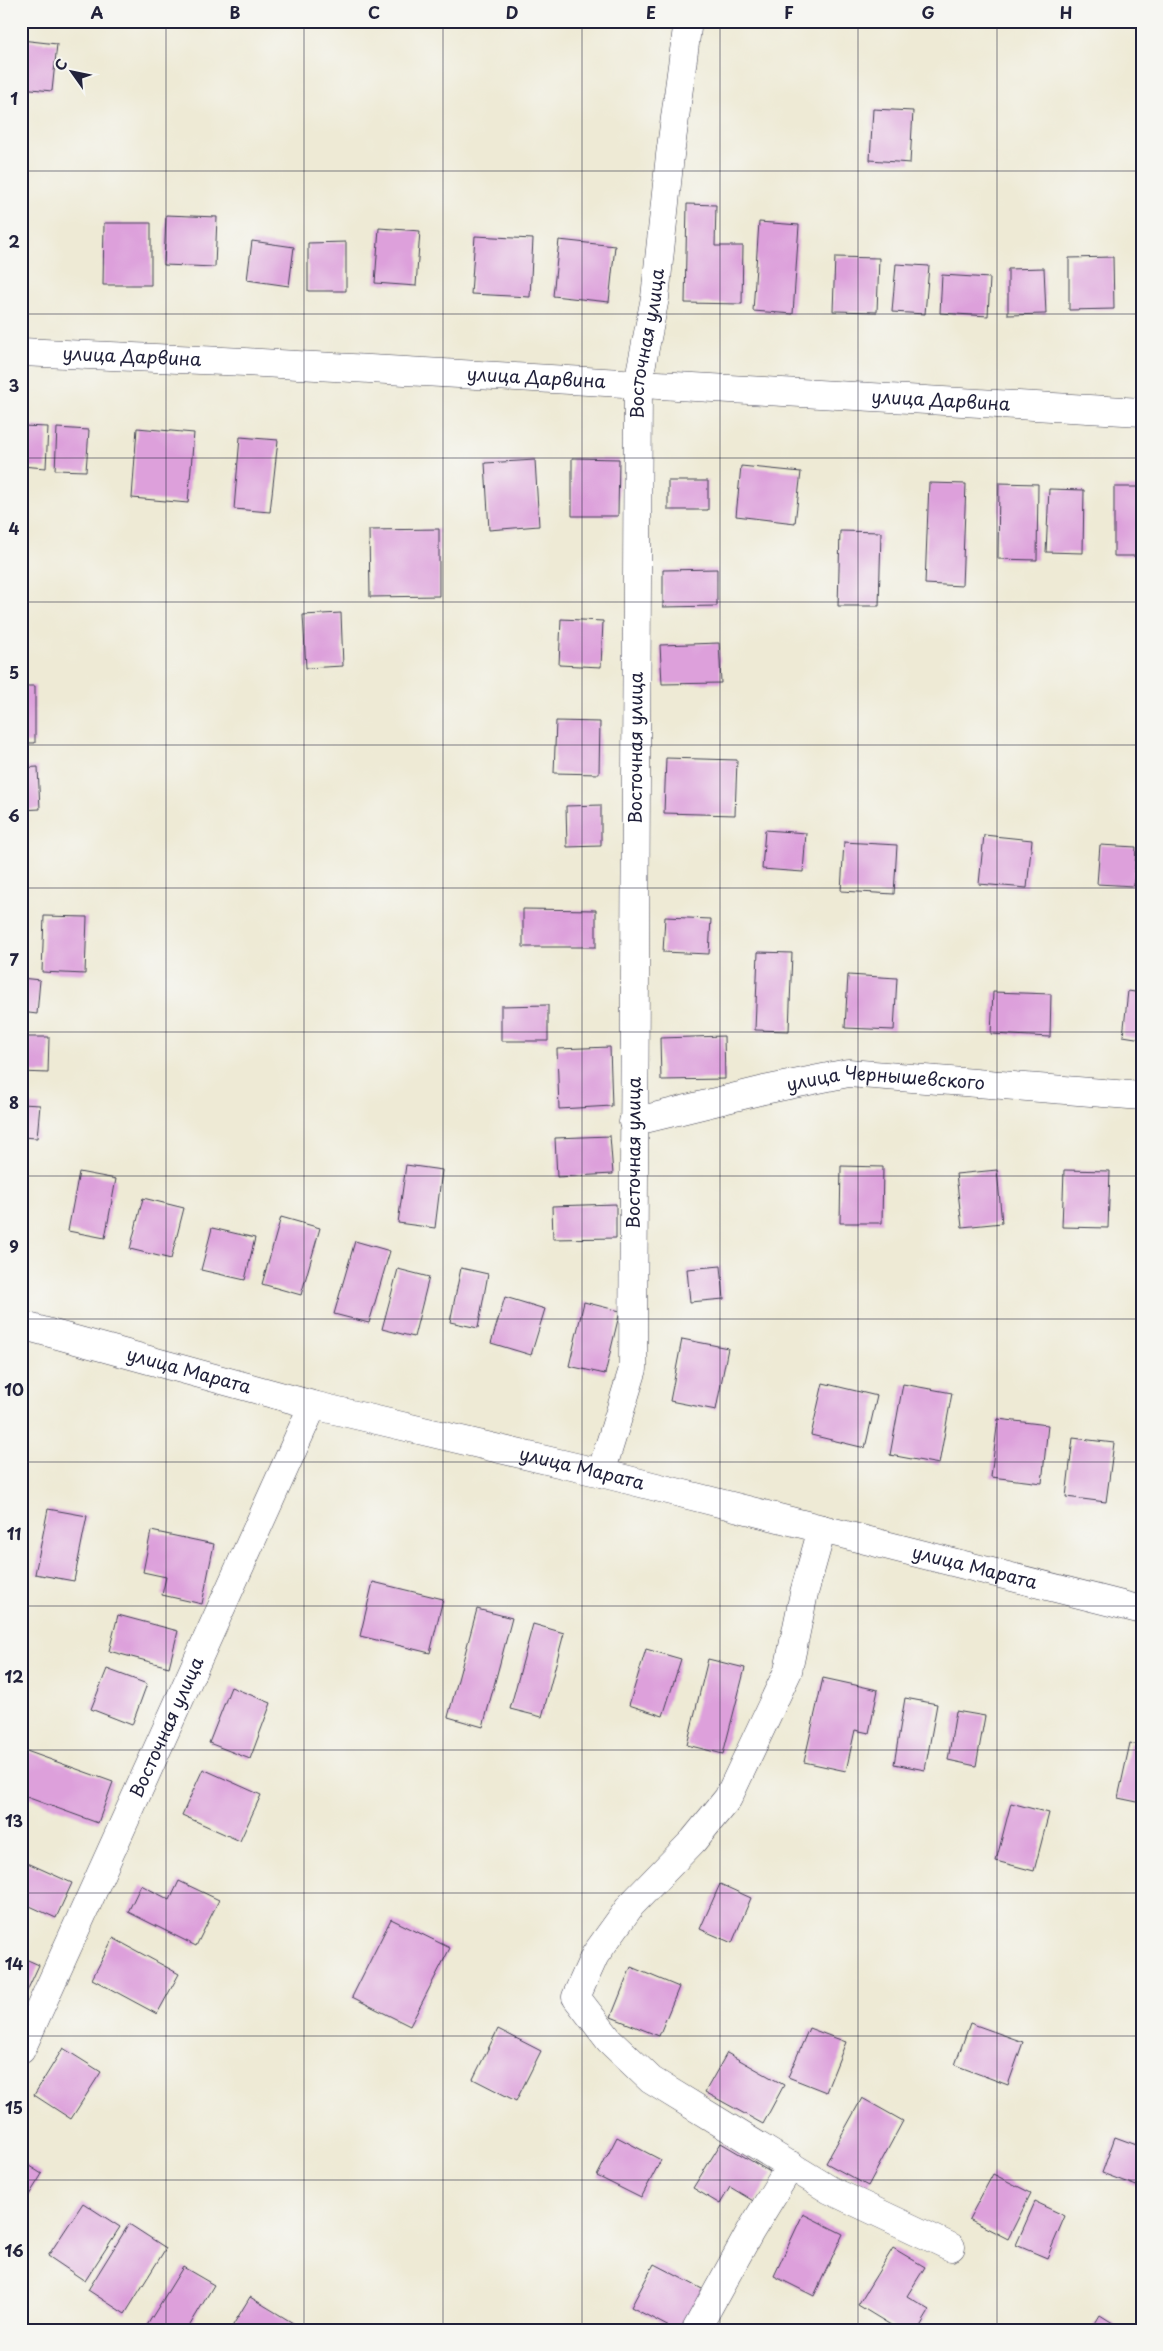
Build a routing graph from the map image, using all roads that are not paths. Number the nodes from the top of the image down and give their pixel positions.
1 (688, 21) edge
2 (21, 352) edge
3 (638, 383) junction
4 (1142, 412) edge
5 (1142, 1096) edge
6 (633, 1122) junction
7 (21, 1326) edge
8 (313, 1405) junction
9 (602, 1474) junction
10 (822, 1529) junction
11 (1142, 1610) edge
12 (21, 2050) edge
13 (791, 2165) junction
14 (951, 2247) dead end
15 (696, 2330) edge

1 - 3 street, Восточная улица
2 - 3 street, улица Дарвина
3 - 4 street, улица Дарвина
3 - 6 street, Восточная улица
5 - 6 street, улица Чернышевского
6 - 9 street, Восточная улица
7 - 8 street, улица Марата
8 - 9 street, улица Марата
8 - 12 street, Восточная улица
9 - 10 street, улица Марата
10 - 11 street, улица Марата
10 - 13 street
13 - 14 street
13 - 15 street

